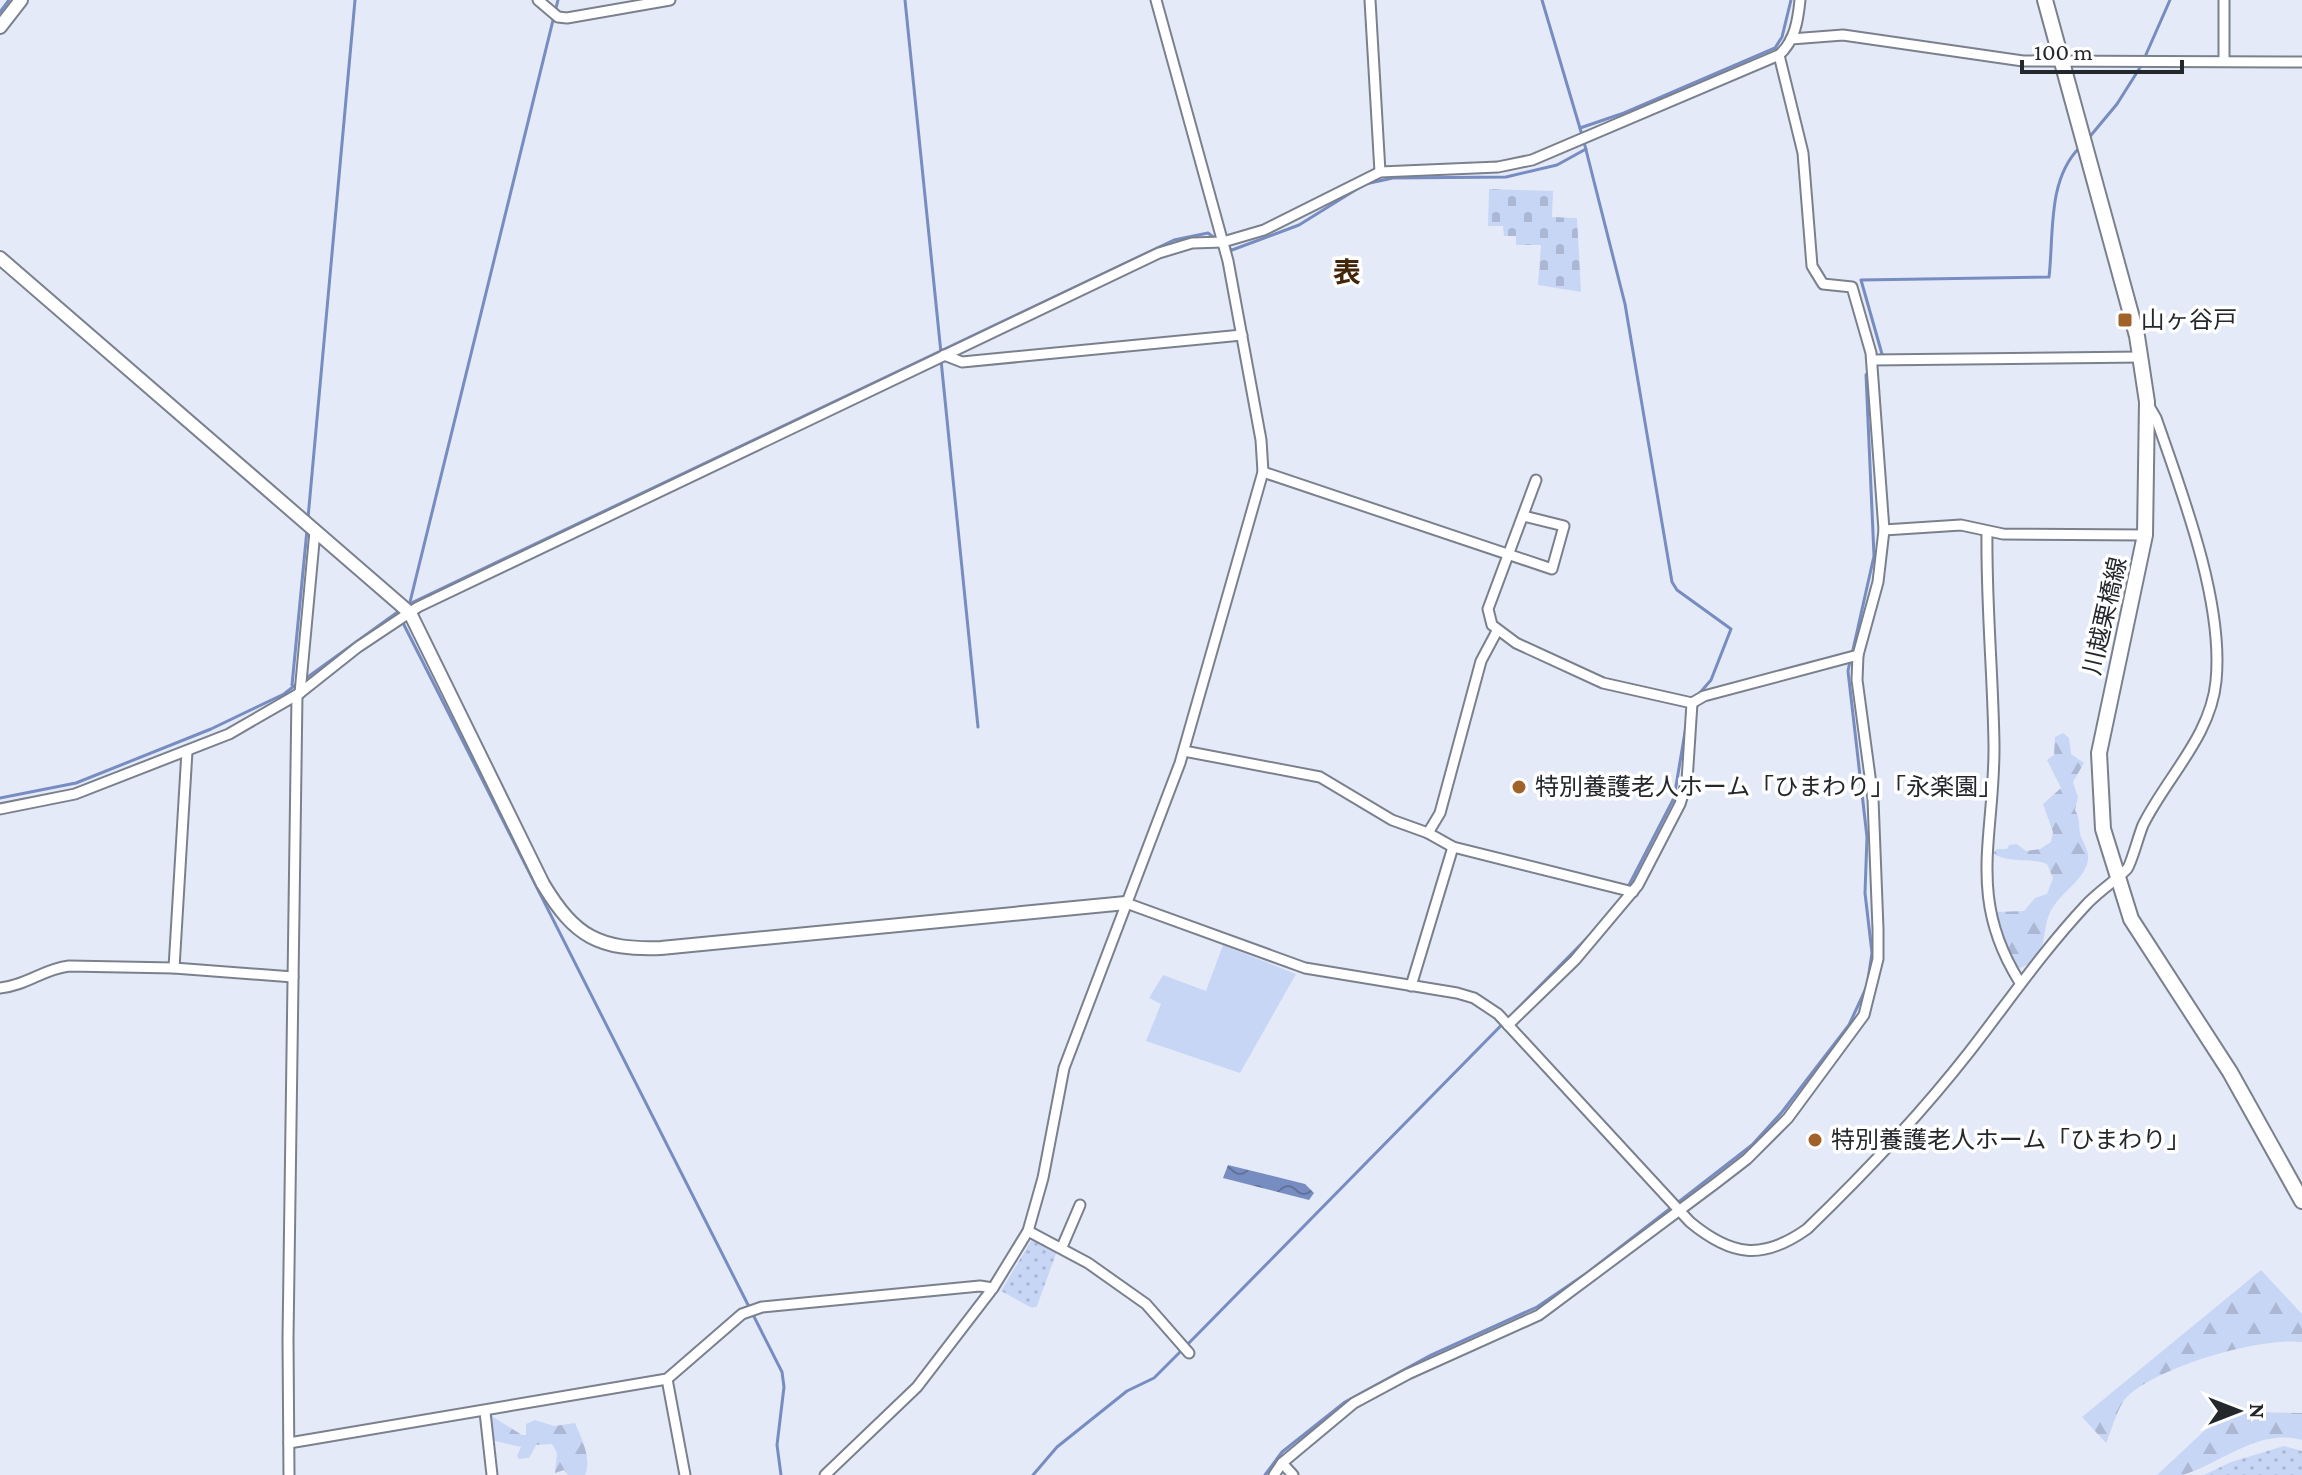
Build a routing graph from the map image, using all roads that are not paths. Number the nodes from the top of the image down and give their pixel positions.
1 (21, 0) edge
2 (538, 0) edge
3 (670, 0) edge
4 (1156, 0) edge
5 (1370, 0) edge
6 (1800, 0) edge
7 (2045, 0) edge
8 (2224, 0) edge
9 (0, 27) edge
10 (1791, 39) junction
11 (1779, 55) junction
12 (2224, 61) junction
13 (2062, 62) junction
14 (2302, 62) edge
15 (1380, 172) junction
16 (1223, 242) junction
17 (0, 258) edge
18 (1242, 335) junction
19 (944, 355) junction
20 (2142, 357) junction
21 (1872, 360) junction
22 (2147, 402) junction
23 (1263, 472) junction
24 (1536, 480) dead end
25 (1524, 516) junction
26 (1884, 530) junction
27 (315, 531) junction
28 (1987, 532) junction
29 (2145, 535) junction
30 (1509, 554) junction
31 (410, 613) junction
32 (1497, 631) junction
33 (1858, 655) junction
34 (299, 694) junction
35 (1692, 703) junction
36 (187, 751) junction
37 (1184, 751) junction
38 (0, 809) edge
39 (1428, 833) junction
40 (1453, 847) junction
41 (2115, 877) junction
42 (1633, 892) junction
43 (1126, 903) junction
44 (174, 968) junction
45 (293, 977) junction
46 (2019, 981) junction
47 (1411, 986) junction
48 (0, 988) edge
49 (1508, 1025) junction
50 (2302, 1201) edge
51 (1080, 1205) dead end
52 (1679, 1208) junction
53 (1028, 1231) junction
54 (1062, 1247) junction
55 (993, 1288) junction
56 (1189, 1353) dead end
57 (667, 1379) junction
58 (485, 1412) junction
59 (289, 1443) junction
60 (1282, 1463) junction
61 (289, 1475) edge
62 (492, 1475) edge
63 (685, 1475) edge
64 (825, 1475) edge
65 (1274, 1475) edge
66 (1293, 1475) edge

1 - 9 street
2 - 3 street
4 - 16 street
5 - 15 street
6 - 10 street
7 - 13 main road, 川越栗橋線
8 - 12 street
10 - 11 street
10 - 13 street
11 - 15 street
11 - 21 street
12 - 13 street
12 - 14 street
13 - 20 main road, 川越栗橋線
15 - 16 street
16 - 18 street
16 - 19 street
17 - 27 street
18 - 19 street
18 - 23 street
19 - 31 street
20 - 21 street
20 - 22 main road, 川越栗橋線
21 - 26 street
22 - 29 main road, 川越栗橋線
22 - 41 street
23 - 30 street
23 - 37 street
24 - 25 street
25 - 30 street
25 - 30 street
26 - 28 street
26 - 33 street
27 - 31 street
27 - 34 street
28 - 29 street
28 - 46 street
29 - 41 main road, 川越栗橋線
30 - 32 street
31 - 34 street
31 - 43 street
32 - 35 street
32 - 39 street
33 - 35 street
33 - 52 street
34 - 36 street
34 - 45 street
35 - 42 street
36 - 38 street
36 - 44 street
37 - 39 street
37 - 43 street
39 - 40 street
40 - 42 street
40 - 47 street
41 - 46 street
41 - 50 main road, 川越栗橋線
42 - 49 street
43 - 47 street
43 - 53 street
44 - 45 street
44 - 48 street
45 - 59 street
46 - 52 street
47 - 49 street
49 - 52 street
51 - 54 street
52 - 60 street
53 - 54 street
53 - 55 street
54 - 56 street
55 - 57 street
55 - 64 street
57 - 58 street
57 - 63 street
58 - 59 street
58 - 62 street
59 - 61 street
60 - 65 street
60 - 66 street

